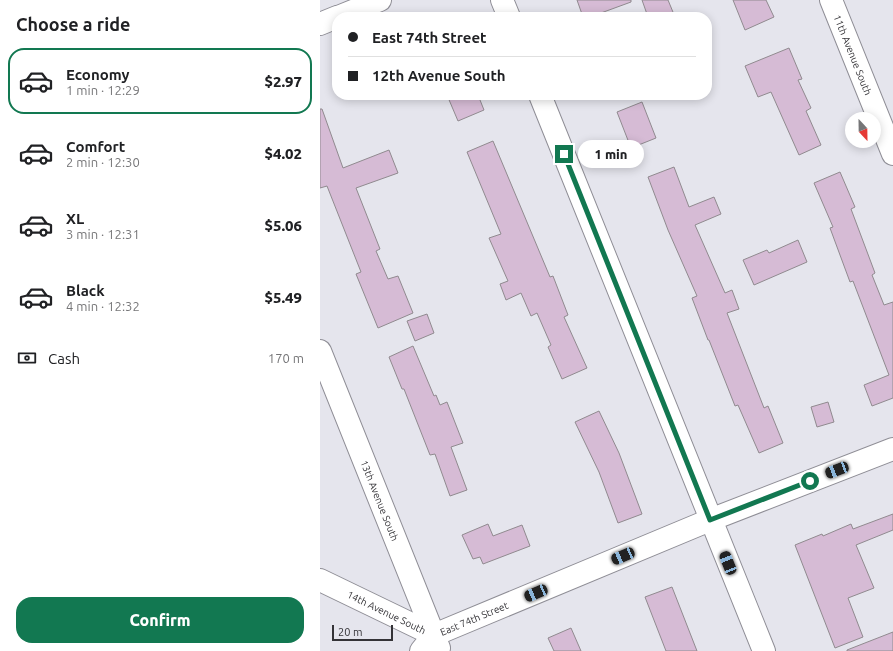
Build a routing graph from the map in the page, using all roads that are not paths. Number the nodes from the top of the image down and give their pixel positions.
1 (380, 0) edge
2 (502, 0) edge
3 (831, 0) edge
4 (350, 12) edge
5 (507, 12) edge
6 (332, 19) edge
7 (320, 24) edge
8 (542, 100) edge
9 (893, 154) edge
10 (320, 351) edge
11 (893, 449) edge
12 (710, 520) junction
13 (320, 580) edge
14 (432, 646) edge
15 (764, 651) edge

1 - 4 street
2 - 5 street
3 - 9 street, 11th Avenue South
6 - 7 street
8 - 12 street
10 - 14 street, 13th Avenue South
11 - 12 street, East 74th Street
12 - 14 street, East 74th Street
12 - 15 street
13 - 14 street, 14th Avenue South

